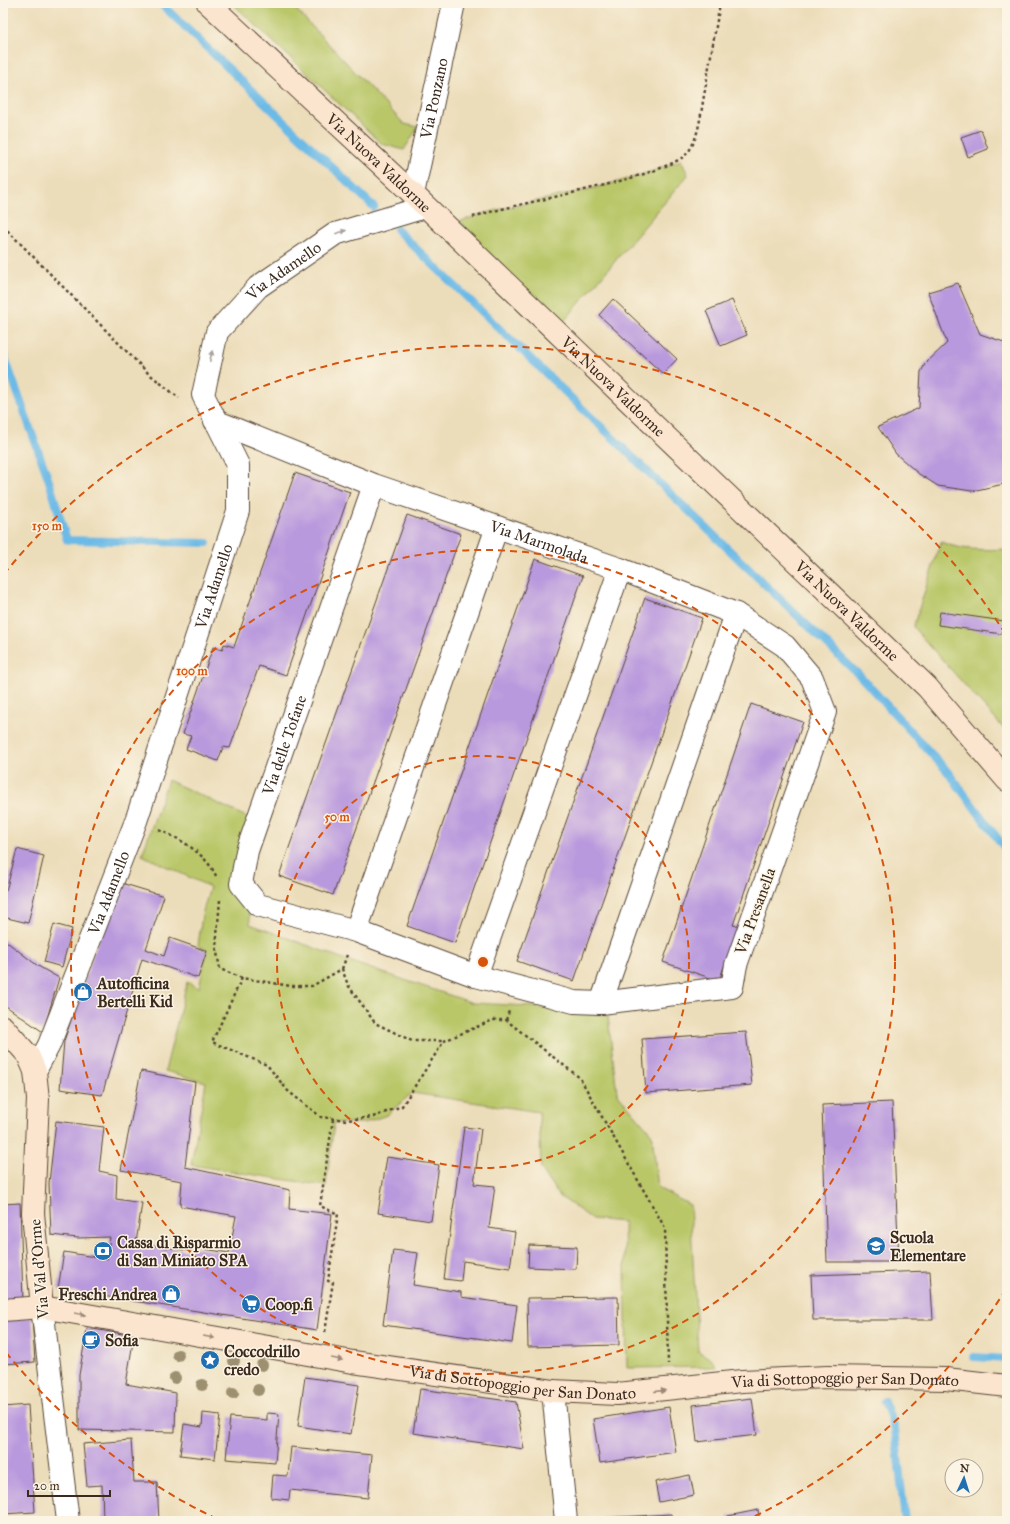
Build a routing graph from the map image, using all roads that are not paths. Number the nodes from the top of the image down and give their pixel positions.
1 (208, 3) edge
2 (454, 3) edge
3 (419, 200) junction
4 (215, 421) junction
5 (374, 485) junction
6 (497, 527) junction
7 (620, 570) junction
8 (736, 614) junction
9 (825, 712) joint
10 (1007, 780) edge
11 (356, 931) junction
12 (476, 976) junction
13 (601, 1003) junction
14 (3, 1027) edge
15 (35, 1071) junction
16 (42, 1307) junction
17 (3, 1310) edge
18 (1007, 1386) edge
19 (553, 1391) junction
20 (68, 1521) edge
21 (566, 1521) edge

1 - 3 street, Via Nuova Valdorme
2 - 3 street, Via Ponzano
4 -> 3 street, Via Adamello
3 - 10 street, Via Nuova Valdorme
4 - 5 street, Via Marmolada
4 - 15 street, Via Adamello
5 - 6 street, Via Marmolada
5 - 11 street, Via delle Tofane
6 - 7 street, Via Marmolada
6 - 11 street
7 - 8 street, Via Marmolada
7 - 12 street
8 - 9 street, Via Marmolada
8 - 13 street
9 - 13 street, Via Presanella
11 - 12 street, Via delle Tofane
12 - 13 street, Via Presanella
14 - 15 street, Via Val d'Orme
15 - 16 street, Via Val d'Orme
16 - 17 street, Via di Sottopoggio per San Donato
16 -> 19 street, Via di Sottopoggio per San Donato
16 - 20 street, Via Val d'Orme
19 -> 18 street, Via di Sottopoggio per San Donato
19 - 21 street

